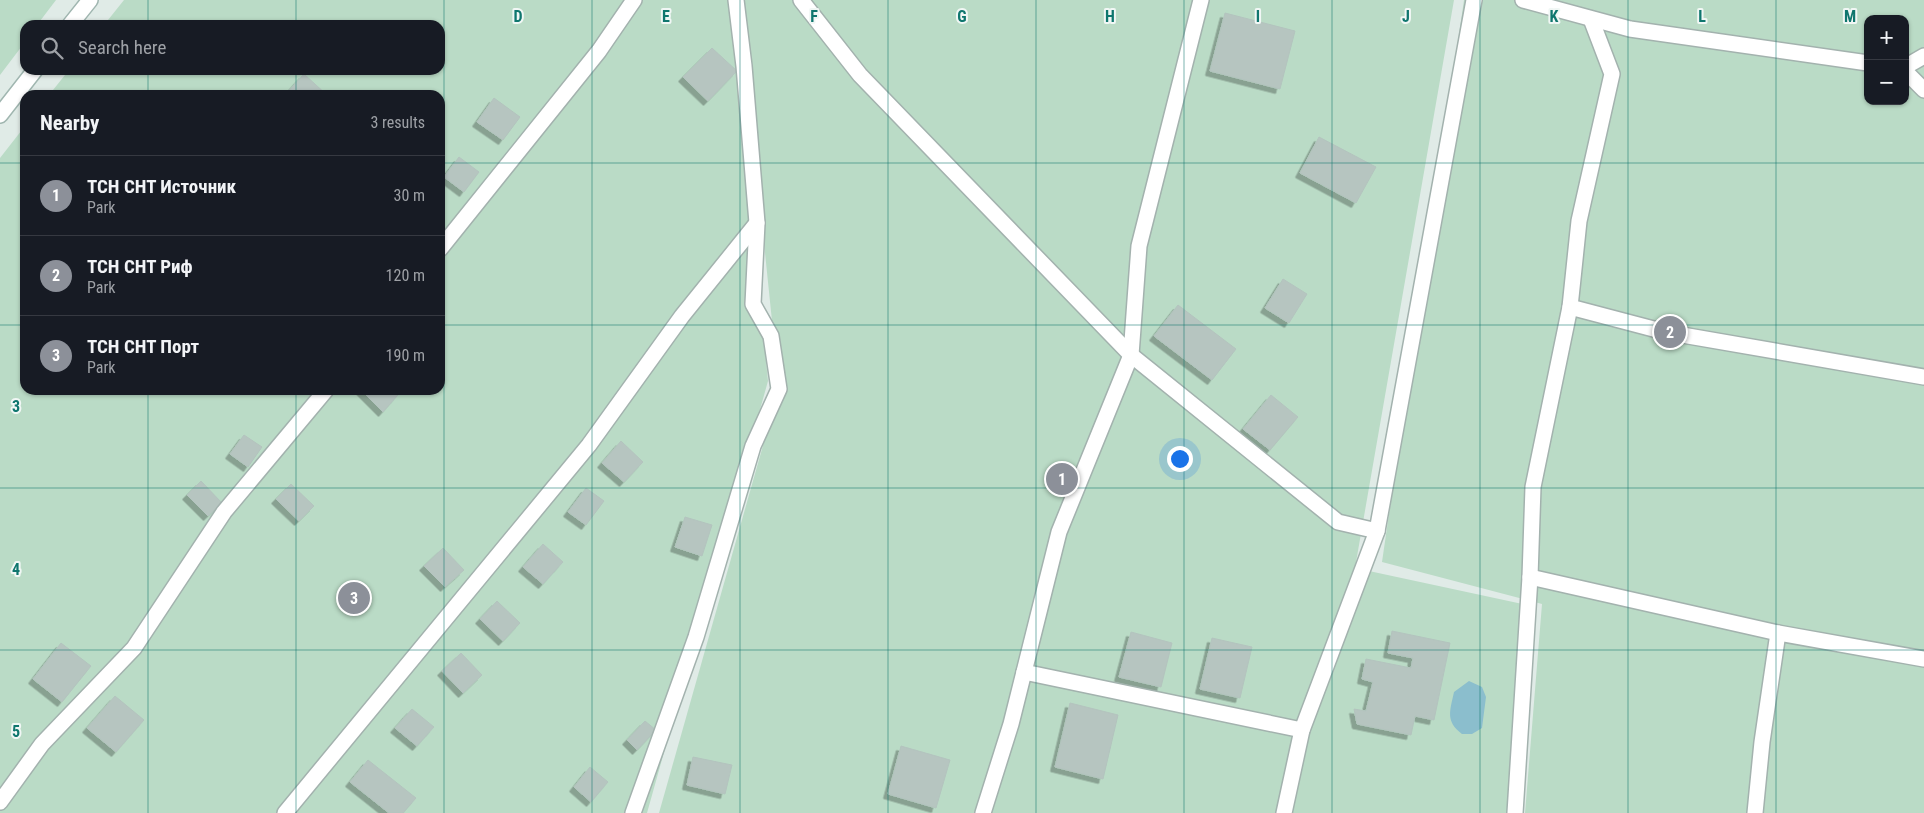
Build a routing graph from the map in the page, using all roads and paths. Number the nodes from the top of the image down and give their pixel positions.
1 (90, 0) edge
2 (634, 0) edge
3 (736, 0) edge
4 (801, 0) edge
5 (1201, 0) edge
6 (1474, 0) edge
7 (1522, 0) edge
8 (1591, 19) junction
9 (74, 20) edge
10 (1924, 56) edge
11 (1864, 62) edge
12 (1909, 65) edge
13 (31, 75) edge
14 (1909, 75) edge
15 (1924, 90) edge
16 (0, 114) edge
17 (757, 223) junction
18 (445, 243) edge
19 (1570, 307) junction
20 (1131, 355) junction
21 (1924, 377) edge
22 (322, 395) edge
23 (1376, 531) junction
24 (1530, 577) junction
25 (1778, 633) junction
26 (1924, 659) edge
27 (1024, 672) junction
28 (1302, 730) junction
29 (0, 802) edge
30 (633, 812) edge
31 (285, 813) edge
32 (983, 813) edge
33 (1284, 813) edge
34 (1515, 813) edge
35 (1755, 813) edge

1 - 9 main road
2 - 18 main road
3 - 17 main road
4 - 20 main road
5 - 20 main road
6 - 23 main road
7 - 8 main road
8 - 11 main road
8 - 19 main road
10 - 12 main road
13 - 16 main road
14 - 15 main road
17 - 30 main road
17 - 31 main road
19 - 21 main road
19 - 24 main road
20 - 23 main road
20 - 27 main road
22 - 29 main road
23 - 28 main road
24 - 25 main road
24 - 34 main road
25 - 26 main road
25 - 35 main road
27 - 28 main road
27 - 32 main road
28 - 33 main road

